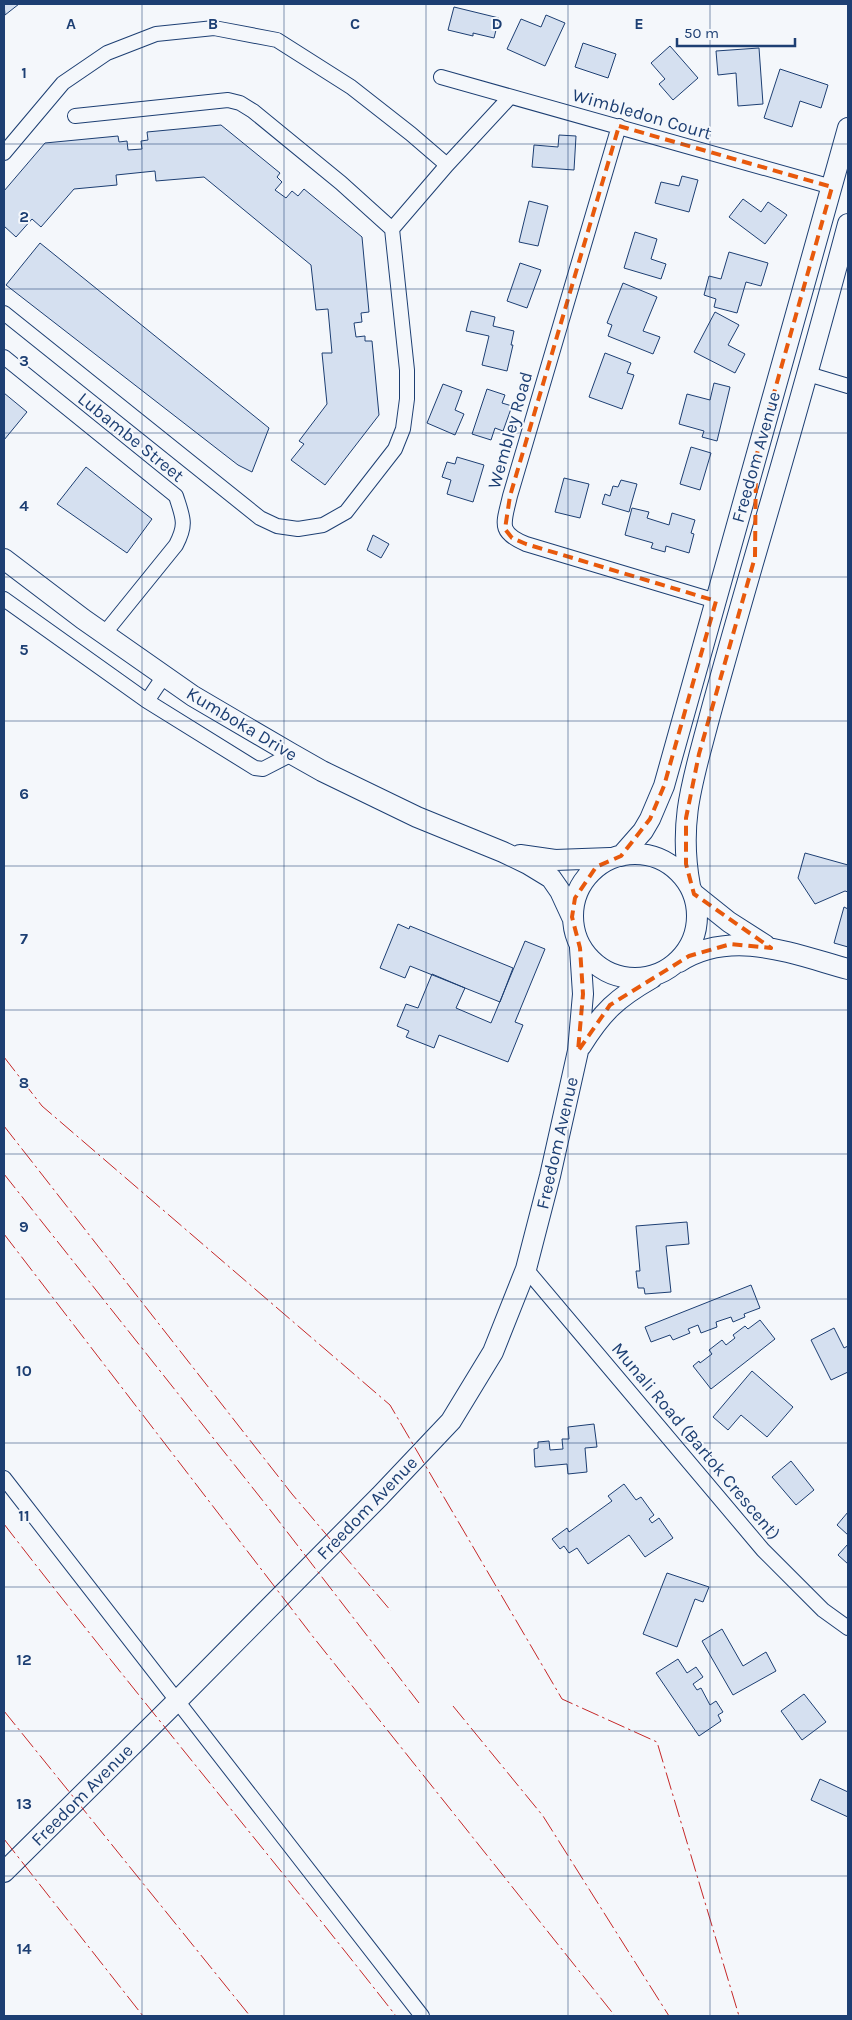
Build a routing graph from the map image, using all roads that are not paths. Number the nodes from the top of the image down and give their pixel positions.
1 (441, 77) dead end
2 (510, 97) junction
3 (75, 116) dead end
4 (619, 126) junction
5 (848, 128) edge
6 (4, 153) edge
7 (447, 165) junction
8 (832, 186) junction
9 (848, 224) edge
10 (392, 229) junction
11 (4, 313) edge
12 (4, 358) edge
13 (808, 374) junction
14 (848, 386) edge
15 (756, 457) junction
16 (755, 557) junction
17 (4, 559) edge
18 (4, 599) edge
19 (716, 601) junction
20 (104, 634) junction
21 (164, 676) junction
22 (147, 701) junction
23 (292, 754) junction
24 (503, 852) junction
25 (616, 857) junction
26 (692, 890) junction
27 (572, 916) junction
28 (580, 948) junction
29 (771, 948) junction
30 (674, 966) junction
31 (848, 968) edge
32 (656, 976) junction
33 (578, 1051) junction
34 (526, 1269) junction
35 (4, 1478) edge
36 (848, 1628) edge
37 (177, 1702) junction
38 (4, 1872) edge
39 (422, 2016) edge

1 - 2 street, Wimbledon Court
2 - 4 street, Wimbledon Court
2 - 7 street
3 - 10 street
4 - 8 street, Wimbledon Court
4 - 19 street, Wembley Road
5 - 8 main road, Freedom Avenue
6 - 7 street
7 - 10 street
8 - 15 main road, Freedom Avenue
9 - 13 main road, Freedom Avenue
10 - 11 street
12 - 20 street, Lubambe Street
13 - 14 street
13 - 16 main road, Freedom Avenue
15 - 16 main road
15 - 19 main road, Freedom Avenue
16 - 26 main road, Freedom Avenue
17 - 20 main road, Kumboka Drive
18 - 22 street
19 - 25 main road, Freedom Avenue
20 - 21 main road, Kumboka Drive
21 - 22 street
21 - 23 main road, Kumboka Drive
22 - 23 street
23 - 24 main road, Kumboka Drive
24 - 25 main road, Kumboka Drive
24 - 27 main road, Kumboka Drive
25 - 26 main road
25 - 27 main road
26 - 29 main road
26 - 30 main road
27 - 28 main road
28 - 32 main road
28 - 33 main road, Freedom Avenue
29 - 30 main road
29 - 31 main road
30 - 32 main road
32 - 33 main road, Freedom Avenue
33 - 34 main road, Freedom Avenue
34 - 36 street, Munali Road (Bartok Crescent)
34 - 37 main road, Freedom Avenue
35 - 37 street
37 - 38 main road, Freedom Avenue
37 - 39 street

